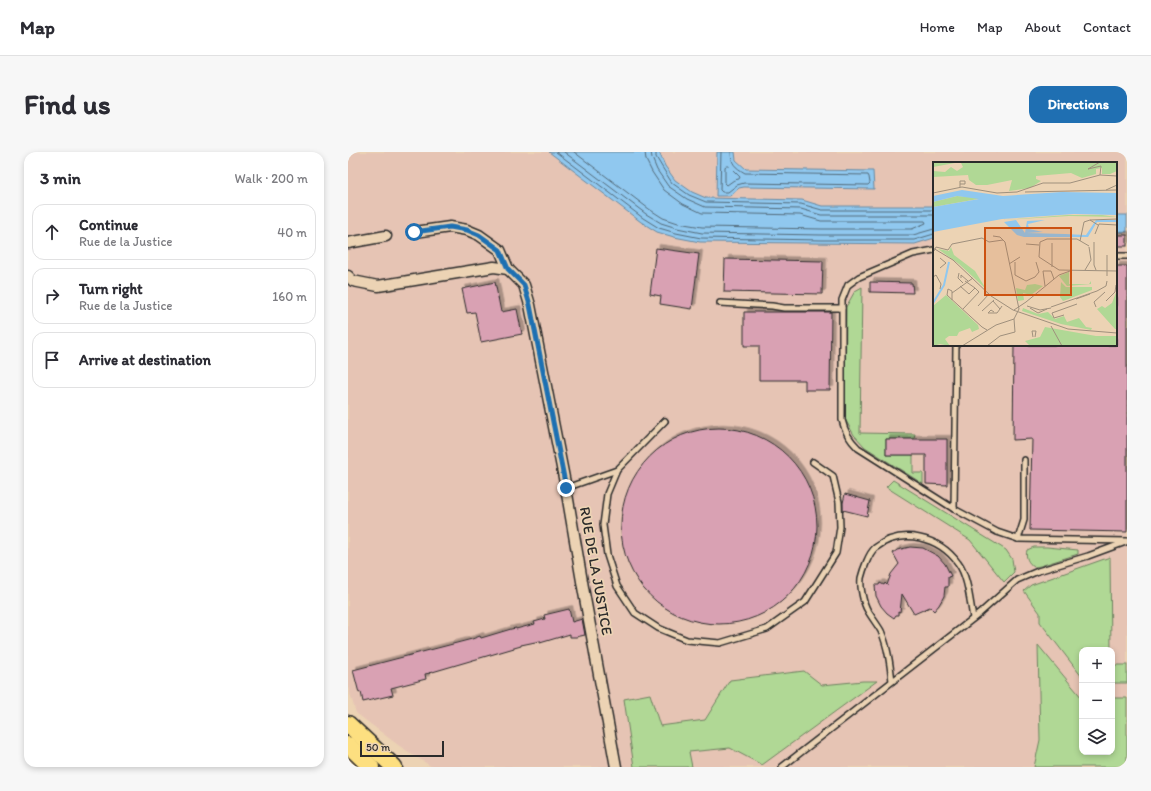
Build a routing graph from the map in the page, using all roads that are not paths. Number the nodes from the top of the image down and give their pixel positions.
1 (414, 232) dead end
2 (386, 236) dead end
3 (348, 243) edge
4 (933, 250) edge
5 (508, 269) junction
6 (348, 276) edge
7 (720, 303) dead end
8 (842, 308) junction
9 (956, 346) edge
10 (665, 421) dead end
11 (1024, 460) dead end
12 (813, 462) dead end
13 (616, 470) junction
14 (566, 488) junction
15 (954, 509) junction
16 (1018, 539) junction
17 (1127, 542) edge
18 (973, 618) junction
19 (892, 681) junction
20 (348, 724) edge
21 (348, 745) edge
22 (380, 764) edge
23 (616, 767) edge
24 (782, 767) edge

1 - 5 street, RUE DE LA JUSTICE
2 - 3 street
4 - 8 lane
5 - 6 street
5 - 14 street, RUE DE LA JUSTICE
7 - 8 lane
8 - 15 lane
9 - 15 lane
10 - 13 lane
11 - 16 lane
12 - 13 lane
13 - 14 lane
14 - 23 street, RUE DE LA JUSTICE
15 - 16 lane
16 - 17 lane
17 - 18 lane
18 - 19 lane
18 - 19 lane
19 - 24 lane
20 - 22 main road
21 - 22 main road

